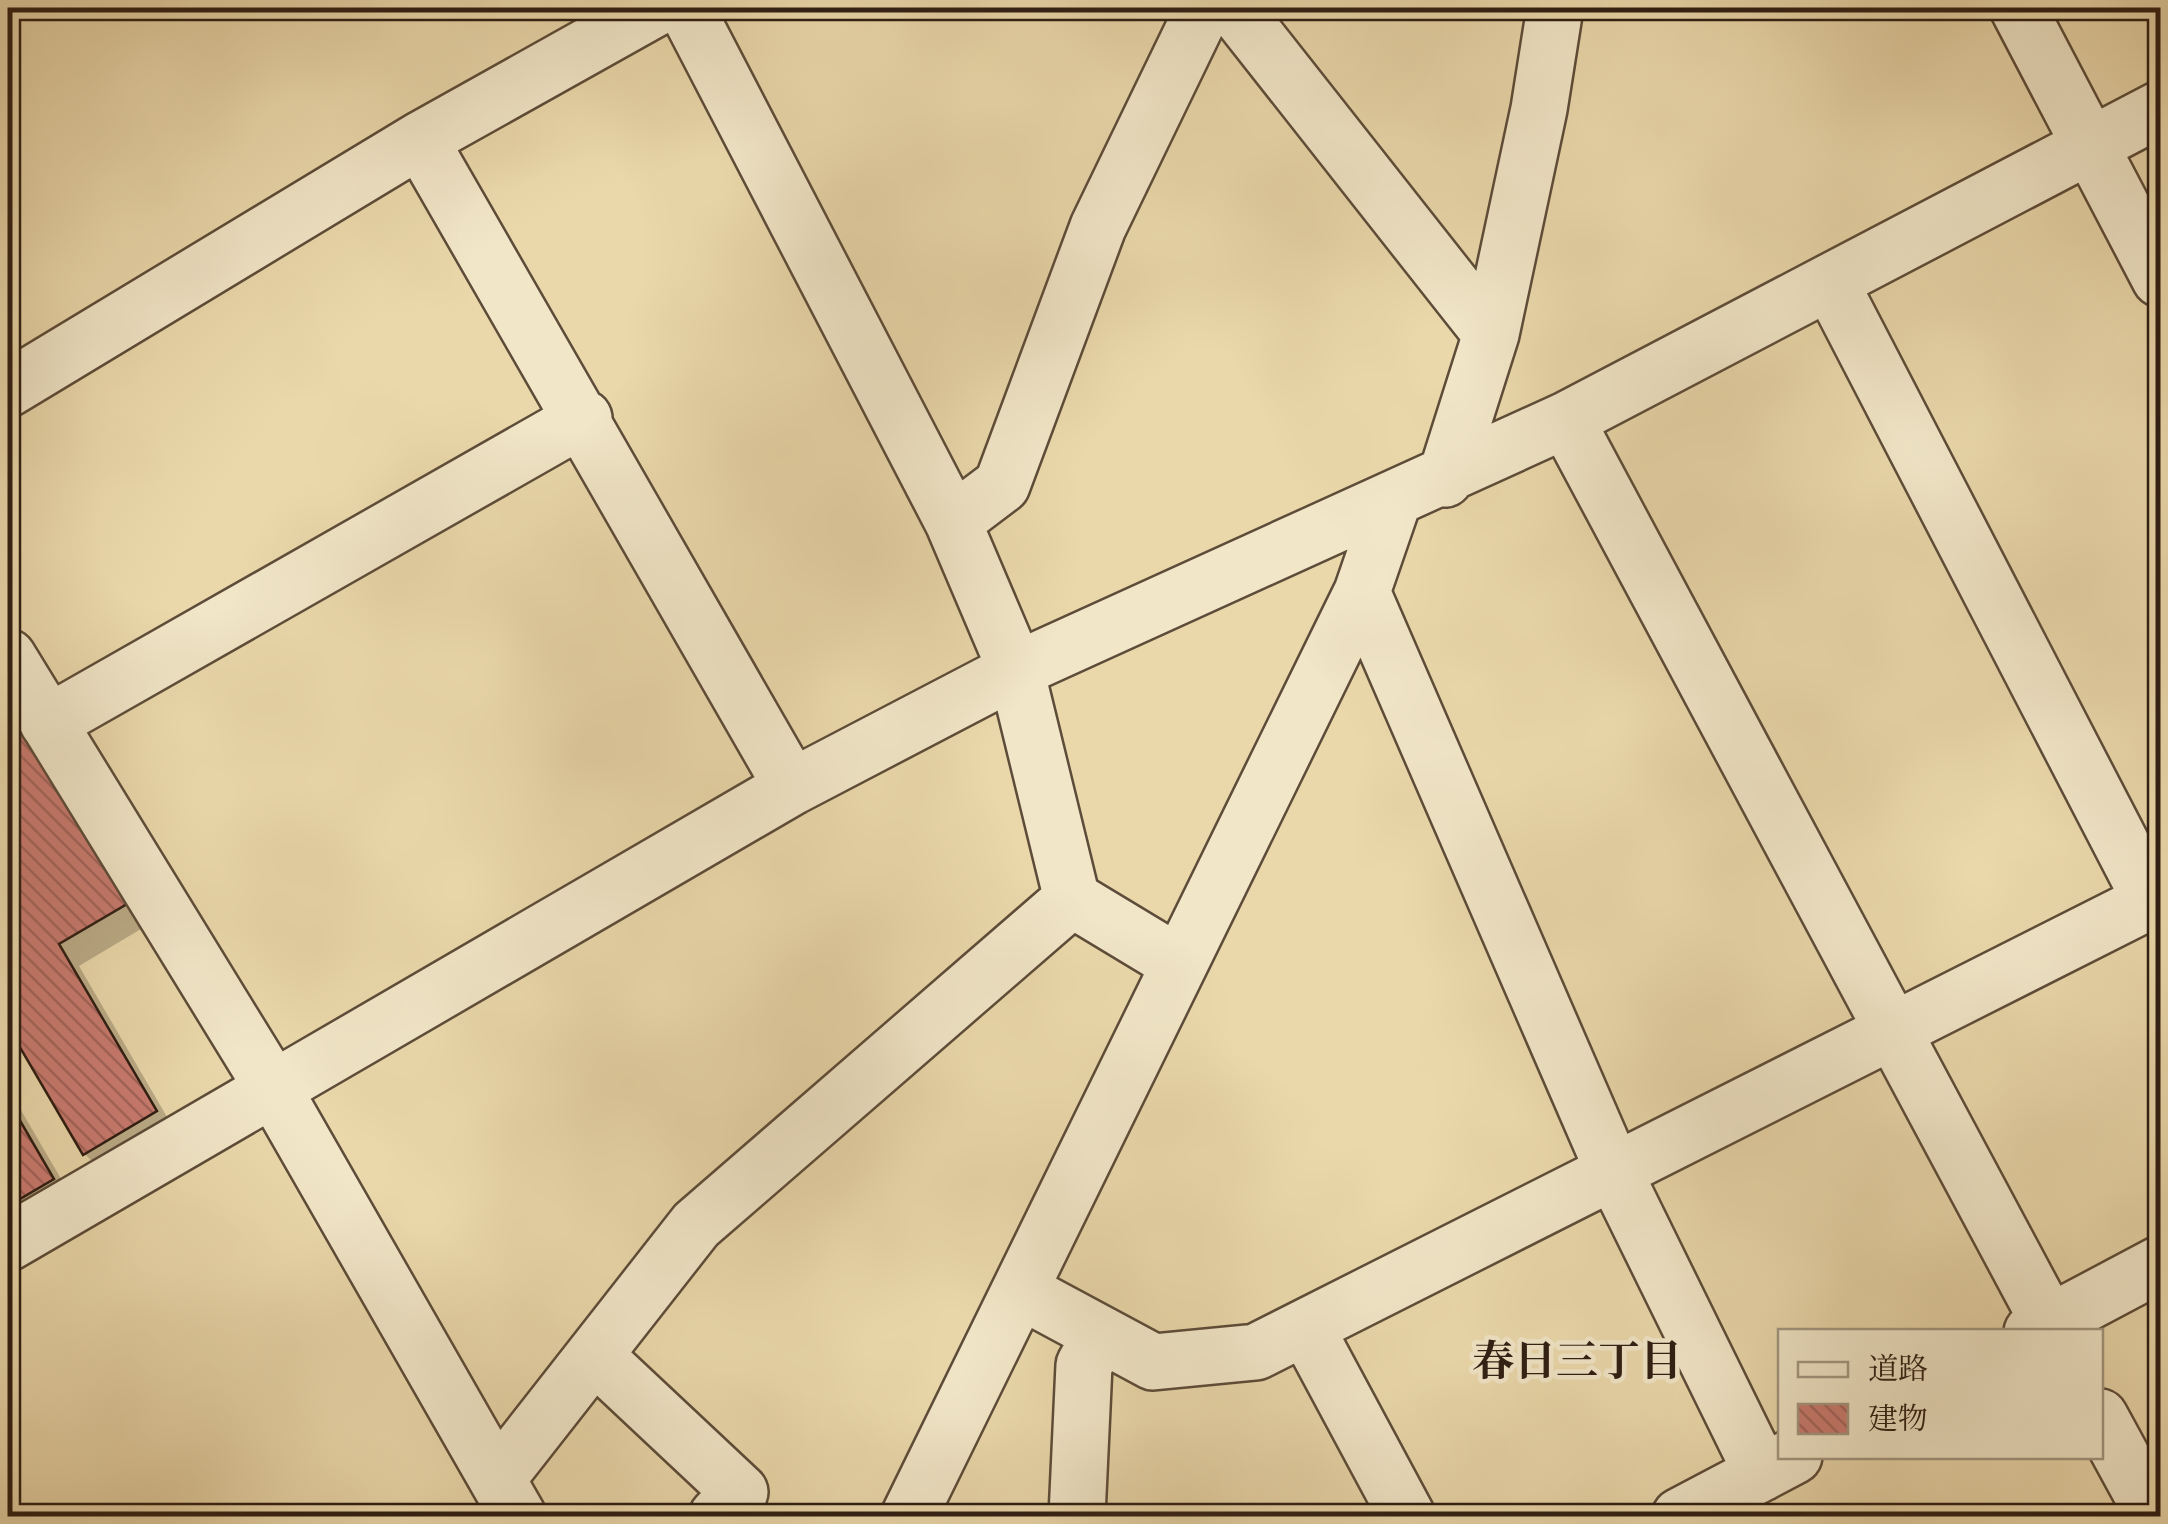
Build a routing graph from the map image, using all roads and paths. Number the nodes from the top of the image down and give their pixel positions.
1 (656, 8) edge
2 (686, 8) edge
3 (1204, 8) edge
4 (1234, 8) edge
5 (1555, 8) edge
6 (2018, 8) edge
7 (2160, 110) edge
8 (420, 140) junction
9 (2092, 147) junction
10 (2160, 279) edge
11 (1831, 284) junction
12 (1491, 334) junction
13 (8, 389) edge
14 (584, 418) junction
15 (1566, 420) junction
16 (1445, 478) junction
17 (1393, 502) junction
18 (953, 522) junction
19 (1362, 592) junction
20 (8, 657) edge
21 (1016, 670) junction
22 (48, 723) junction
23 (792, 787) junction
24 (2156, 898) edge
25 (1072, 900) junction
26 (1178, 964) junction
27 (1893, 1030) junction
28 (274, 1090) junction
29 (1614, 1172) junction
30 (8, 1243) edge
31 (2160, 1264) edge
32 (1020, 1290) junction
33 (1306, 1328) junction
34 (2045, 1328) edge
35 (1101, 1334) junction
36 (594, 1355) junction
37 (2103, 1423) edge
38 (1778, 1465) edge
39 (507, 1498) edge
40 (717, 1516) edge
41 (909, 1516) edge
42 (1077, 1516) edge
43 (1407, 1516) edge
44 (1680, 1516) edge
45 (2154, 1516) edge

1 - 8 street
2 - 18 street
3 - 18 street
4 - 12 street
5 - 12 street
6 - 9 street
7 - 9 street
8 - 13 street
8 - 14 street
9 - 10 street
9 - 11 street
11 - 15 street
11 - 24 street
12 - 16 street
14 - 22 street
14 - 23 street
15 - 16 street
15 - 27 street
16 - 17 street
17 - 19 street
17 - 21 street
18 - 21 street
19 - 26 street
19 - 29 street
20 - 22 street
21 - 23 street
21 - 25 street
22 - 28 street
23 - 28 street
24 - 27 street
25 - 26 street
25 - 36 street
26 - 32 street
27 - 29 street
27 - 34 street
28 - 30 street
28 - 39 street
29 - 33 street
29 - 38 street
31 - 34 street
32 - 35 street
32 - 41 street
33 - 35 street
33 - 43 street
35 - 42 street
36 - 39 street
36 - 40 street
37 - 45 street
38 - 44 street

